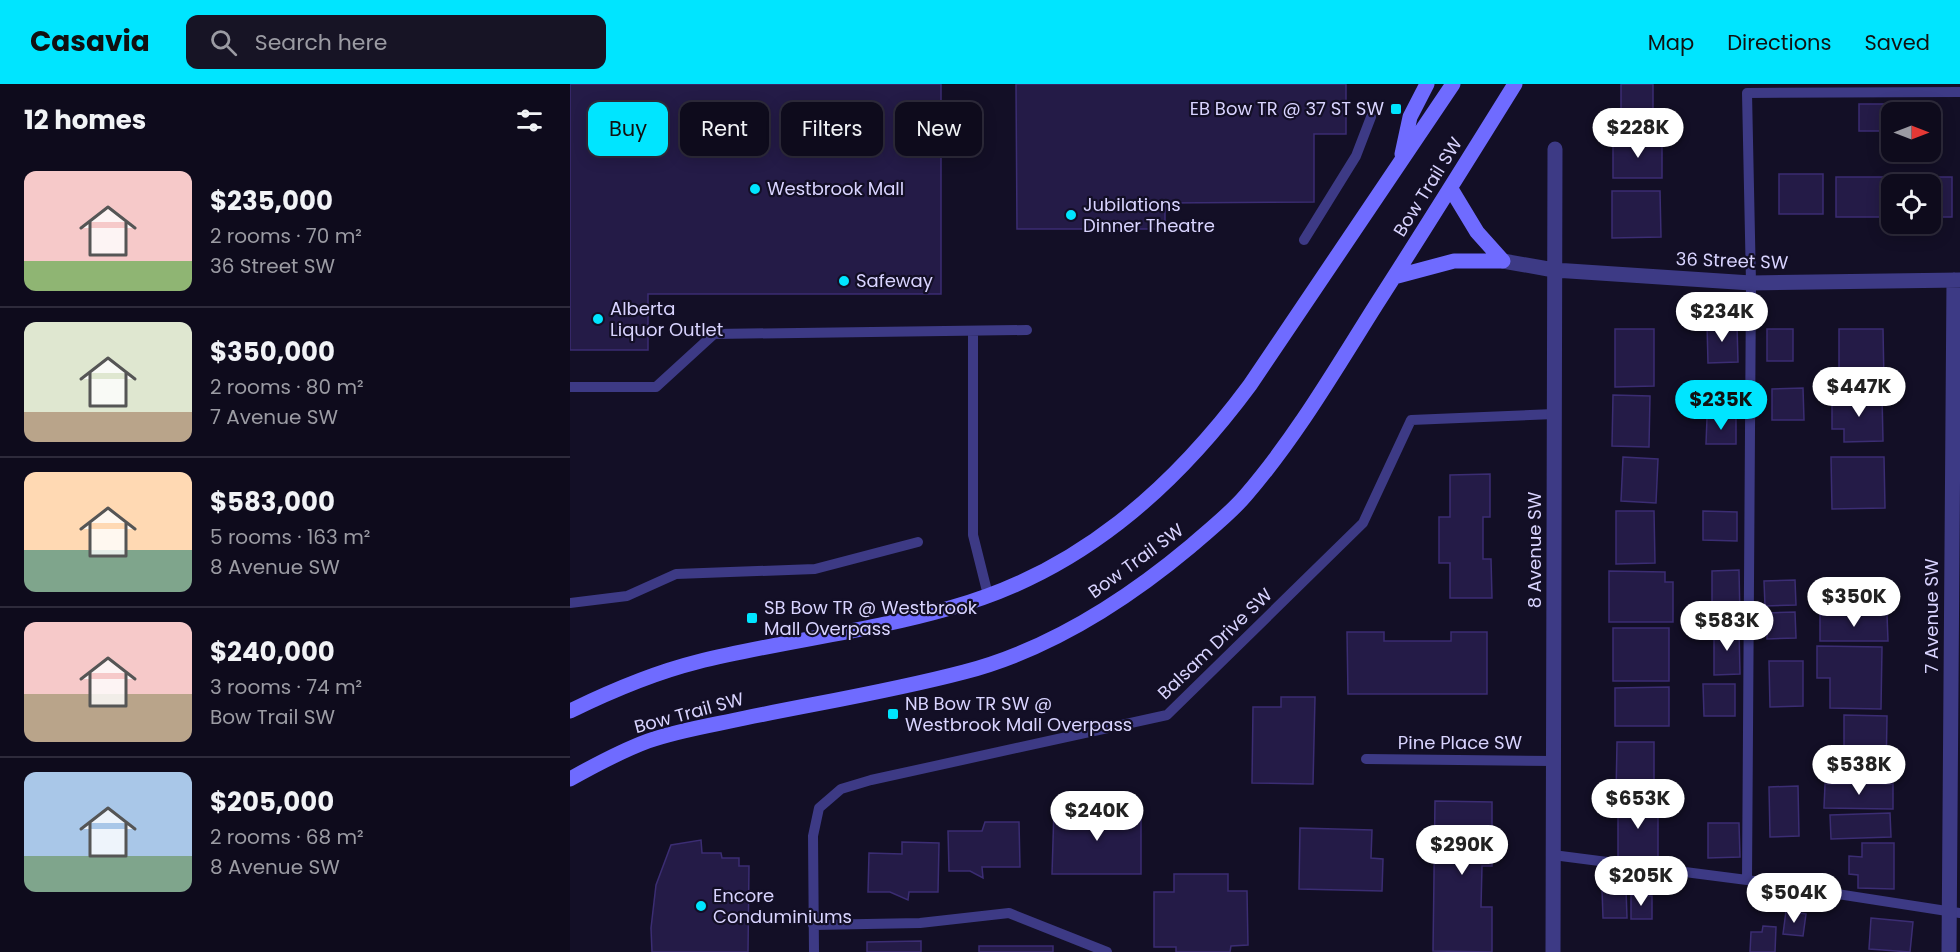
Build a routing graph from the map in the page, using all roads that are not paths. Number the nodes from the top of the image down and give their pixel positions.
1 (1428, 84) edge
2 (1454, 84) edge
3 (1515, 84) edge
4 (1960, 92) edge
5 (1371, 117) dead end
6 (1555, 149) dead end
7 (1400, 163) junction
8 (1450, 189) junction
9 (1304, 240) dead end
10 (1503, 261) junction
11 (1554, 270) junction
12 (1394, 277) junction
13 (1957, 280) edge
14 (1751, 283) junction
15 (1027, 330) dead end
16 (973, 331) junction
17 (570, 387) edge
18 (1554, 414) junction
19 (918, 542) dead end
20 (988, 595) junction
21 (570, 603) edge
22 (570, 711) edge
23 (1366, 759) dead end
24 (1554, 761) junction
25 (570, 779) edge
26 (1553, 855) junction
27 (1747, 880) junction
28 (1955, 913) edge
29 (813, 926) junction
30 (814, 952) edge
31 (1107, 952) edge
32 (1553, 952) edge
33 (1949, 952) edge

1 - 7 main road
2 - 7 main road, Bow Trail SW
3 - 8 main road, Bow Trail SW
4 - 14 lane
5 - 9 lane
6 - 11 street, 8 Avenue SW
7 - 20 main road, Bow Trail SW
8 - 10 main road
8 - 12 main road, Bow Trail SW
10 - 11 street, 36 Street SW
10 - 12 main road, 36 Street SW
11 - 14 street, 36 Street SW
11 - 18 street, 8 Avenue SW
12 - 25 main road, Bow Trail SW
13 - 14 street, 36 Street SW
13 - 28 street, 7 Avenue SW
14 - 27 lane
15 - 16 lane
16 - 17 lane
16 - 20 lane
18 - 24 street, 8 Avenue SW
18 - 29 lane, Balsam Drive SW
19 - 21 lane
20 - 22 main road, Bow Trail SW
23 - 24 lane, Pine Place SW
24 - 26 street, 8 Avenue SW
26 - 27 lane
26 - 32 street, 8 Avenue SW
27 - 28 lane
28 - 33 street, 7 Avenue SW
29 - 30 lane, Balsam Drive SW
29 - 31 lane

